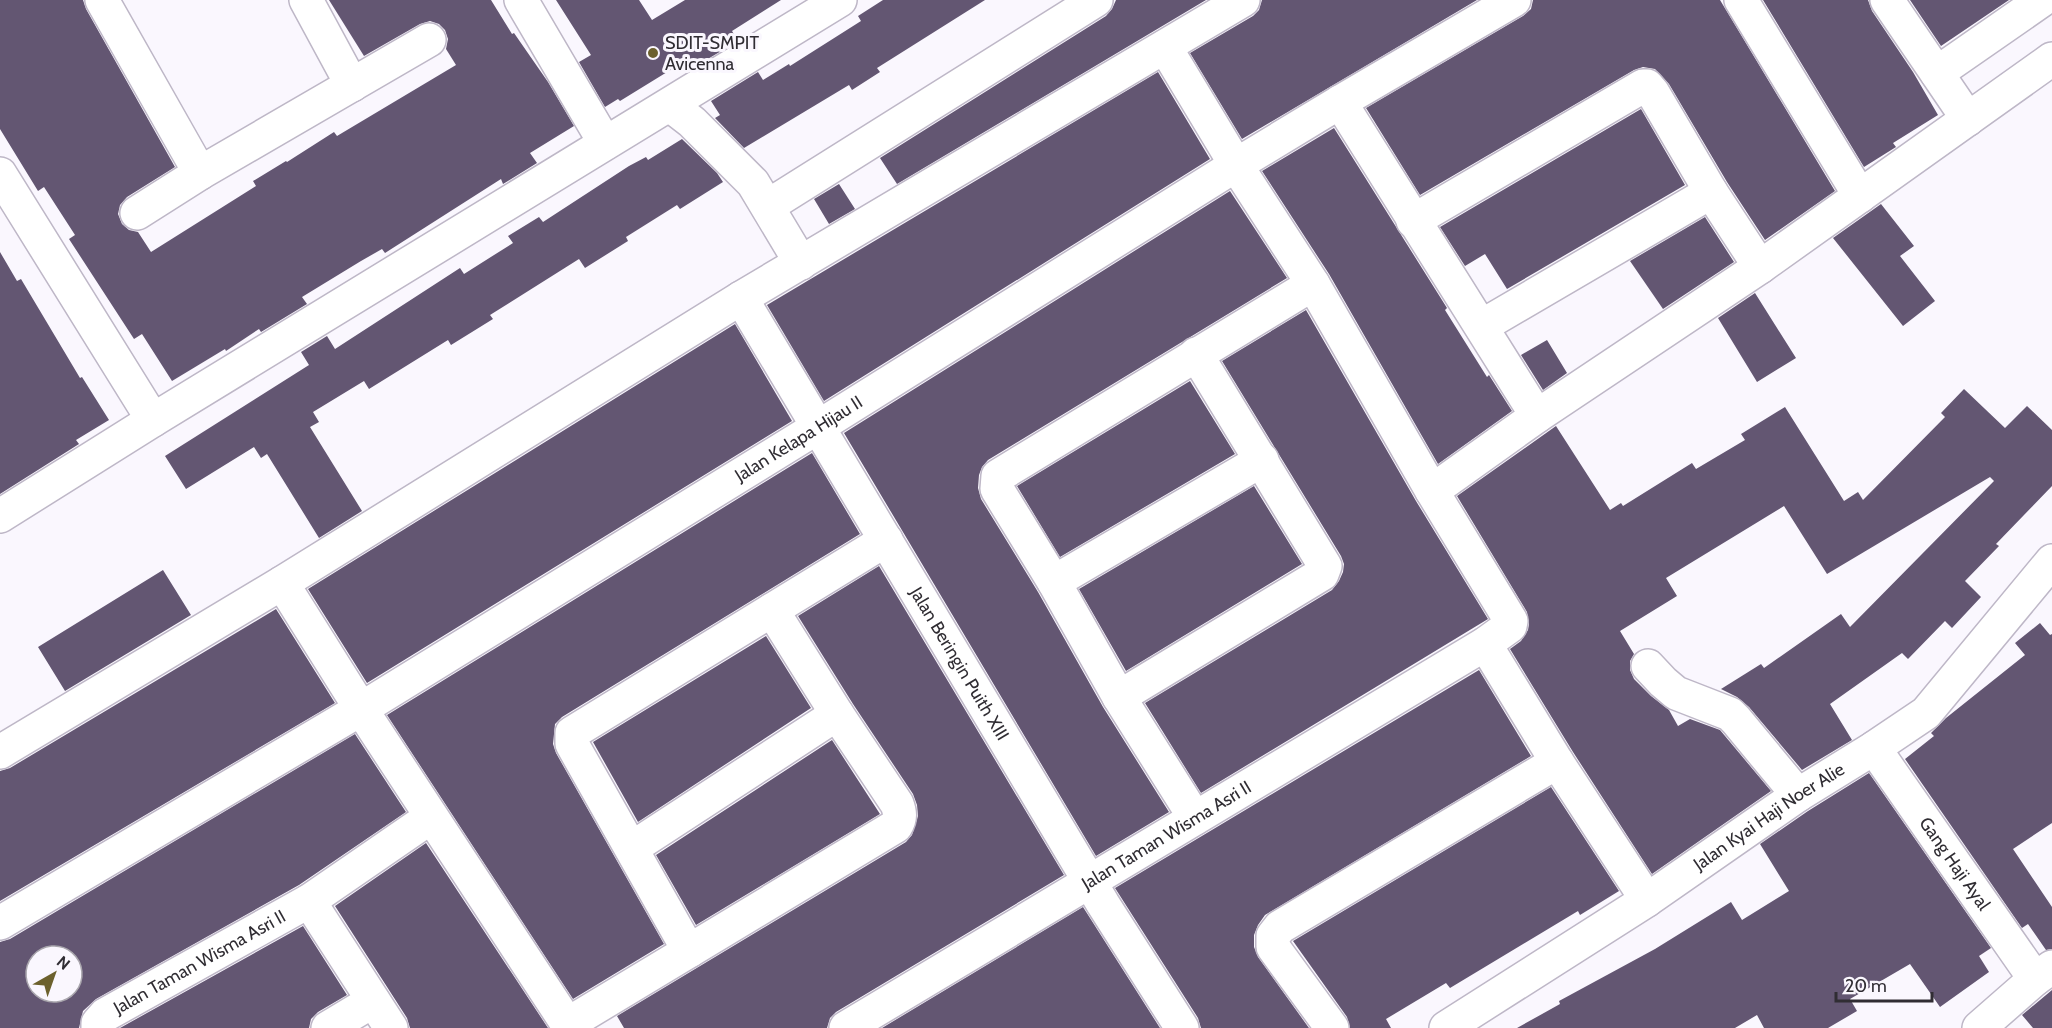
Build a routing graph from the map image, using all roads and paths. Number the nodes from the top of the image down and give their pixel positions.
1 (102, 0) edge
2 (306, 0) edge
3 (521, 0) edge
4 (840, 0) edge
5 (1096, 0) edge
6 (1243, 0) edge
7 (1515, 0) edge
8 (1741, 0) edge
9 (1887, 0) edge
10 (2042, 0) edge
11 (429, 40) dead end
12 (1165, 47) junction
13 (2052, 59) edge
14 (1937, 73) junction
15 (352, 85) junction
16 (1340, 102) junction
17 (670, 105) junction
18 (1968, 119) junction
19 (605, 143) junction
20 (1236, 165) junction
21 (200, 173) junction
22 (0, 174) edge
23 (1711, 192) junction
24 (761, 196) junction
25 (1860, 196) junction
26 (138, 213) dead end
27 (1413, 221) junction
28 (801, 262) junction
29 (1760, 267) junction
30 (1313, 284) junction
31 (741, 298) junction
32 (1482, 326) junction
33 (1196, 354) junction
34 (1538, 416) junction
35 (153, 420) junction
36 (818, 427) junction
37 (1262, 460) junction
38 (1432, 491) junction
39 (0, 516) edge
40 (886, 540) junction
41 (2052, 561) edge
42 (1054, 582) junction
43 (282, 583) junction
44 (772, 610) junction
45 (1485, 644) junction
46 (1648, 666) dead end
47 (1119, 697) junction
48 (361, 709) junction
49 (837, 714) junction
50 (1874, 748) junction
51 (0, 752) edge
52 (1557, 762) junction
53 (1798, 795) junction
54 (431, 817) junction
55 (1195, 818) junction
56 (632, 848) junction
57 (1090, 881) junction
58 (1647, 900) junction
59 (309, 901) junction
60 (0, 923) edge
61 (689, 951) junction
62 (2043, 973) edge
63 (382, 1015) edge
64 (569, 1026) edge
65 (98, 1028) edge
66 (328, 1028) edge
67 (846, 1028) edge
68 (1182, 1028) edge
69 (1332, 1028) edge
70 (1446, 1028) edge
71 (1979, 1028) edge

1 - 21 street
2 - 15 street
3 - 19 street
4 - 17 street
5 - 24 street
6 - 12 street
7 - 16 street, Jalan Kelapa Hijau II
8 - 25 street
9 - 14 street
10 - 14 street
11 - 15 street
12 - 20 street
12 - 28 street
13 - 18 street
14 - 18 street
15 - 21 street
16 - 20 street, Jalan Kelapa Hijau II
16 - 27 street
17 - 19 street
17 - 24 street
18 - 25 street
19 - 35 street
20 - 30 street
20 - 36 street, Jalan Kelapa Hijau II
21 - 26 street
22 - 35 street
23 - 27 street
23 - 29 street
23 - 32 street
24 - 28 street
25 - 29 street
27 - 32 street
28 - 31 street
29 - 34 street
30 - 33 street
30 - 38 street
31 - 36 street, Jalan Beringin Puith XIII
31 - 43 street
32 - 34 street
33 - 37 street
33 - 42 street
34 - 38 street
35 - 39 street
36 - 40 street, Jalan Beringin Puith XIII
36 - 48 street, Jalan Kelapa Hijau II
37 - 42 street
37 - 47 street
38 - 45 street, Jalan Taman Wisma Asri II
40 - 44 street
40 - 57 street, Jalan Beringin Puith XIII
41 - 50 street, Jalan Kyai Haji Noer Alie
42 - 47 street
43 - 48 street
43 - 51 street
44 - 49 street
44 - 56 street
45 - 52 street
45 - 55 street, Jalan Taman Wisma Asri II
46 - 53 street
47 - 55 street
48 - 54 street
48 - 60 street, Jalan Kelapa Hijau II
49 - 56 street
49 - 61 street
50 - 53 street, Jalan Kyai Haji Noer Alie
50 - 62 street, Gang Haji Ayal
52 - 58 street
52 - 69 street
53 - 58 street, Jalan Kyai Haji Noer Alie
54 - 59 street, Jalan Taman Wisma Asri II
54 - 64 street
55 - 57 street, Jalan Taman Wisma Asri II
56 - 61 street
57 - 67 street, Jalan Taman Wisma Asri II
57 - 68 street, Jalan Beringin Puith XIII
58 - 70 street, Jalan Kyai Haji Noer Alie
59 - 63 street
59 - 65 street, Jalan Taman Wisma Asri II
61 - 64 street
62 - 71 street
63 - 66 street

